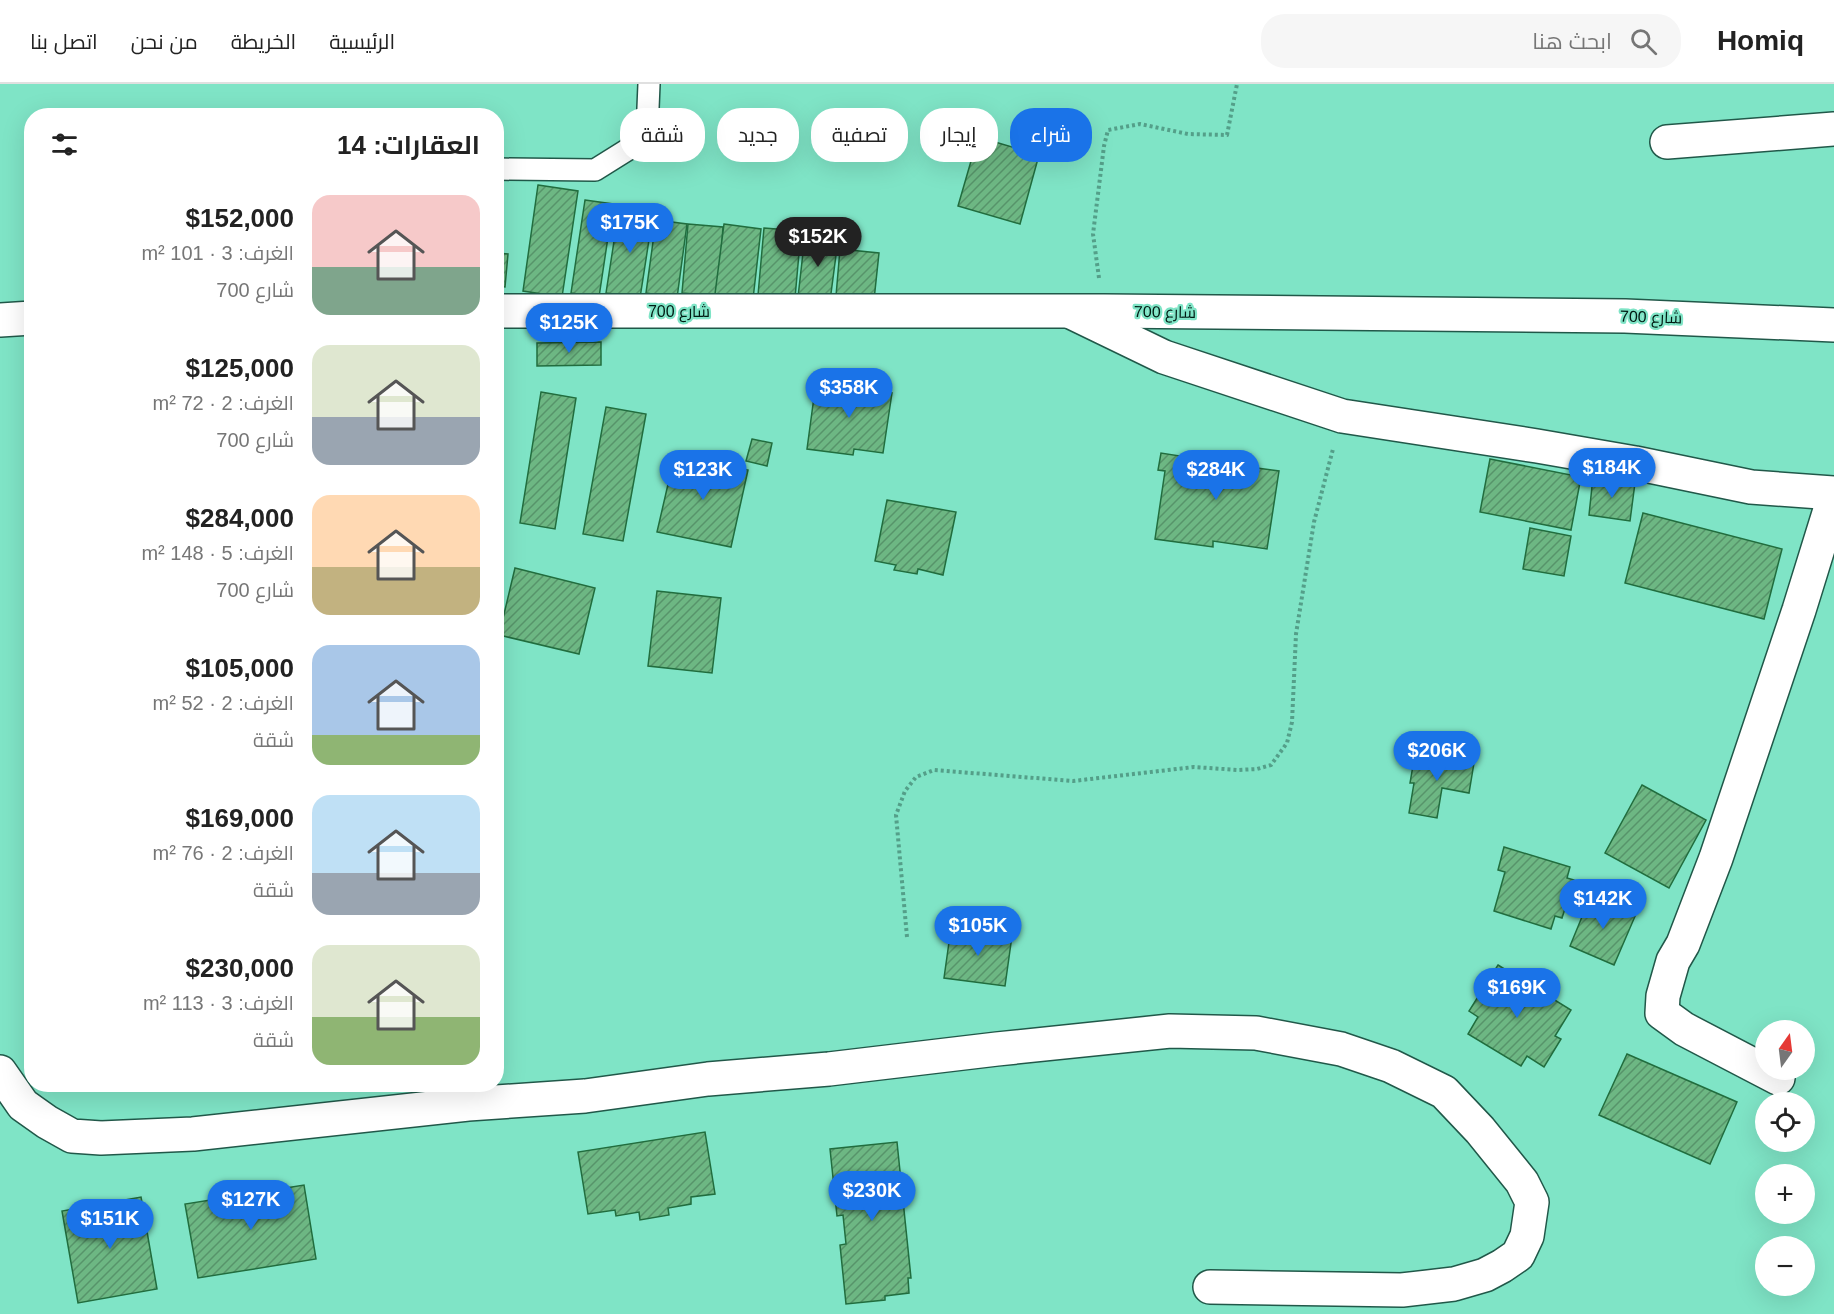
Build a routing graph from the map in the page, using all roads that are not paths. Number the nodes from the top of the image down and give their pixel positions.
1 (649, 84) edge
2 (1834, 129) edge
3 (1667, 142) dead end
4 (504, 169) edge
5 (504, 311) edge
6 (1071, 312) junction
7 (24, 318) edge
8 (0, 320) edge
9 (1834, 325) edge
10 (1834, 495) edge
11 (1755, 1065) edge
12 (0, 1072) edge
13 (1210, 1287) dead end

1 - 4 lane
2 - 3 street
5 - 6 street, شارع 700
6 - 9 street, شارع 700
6 - 10 street
7 - 8 street
10 - 11 street
12 - 13 street

